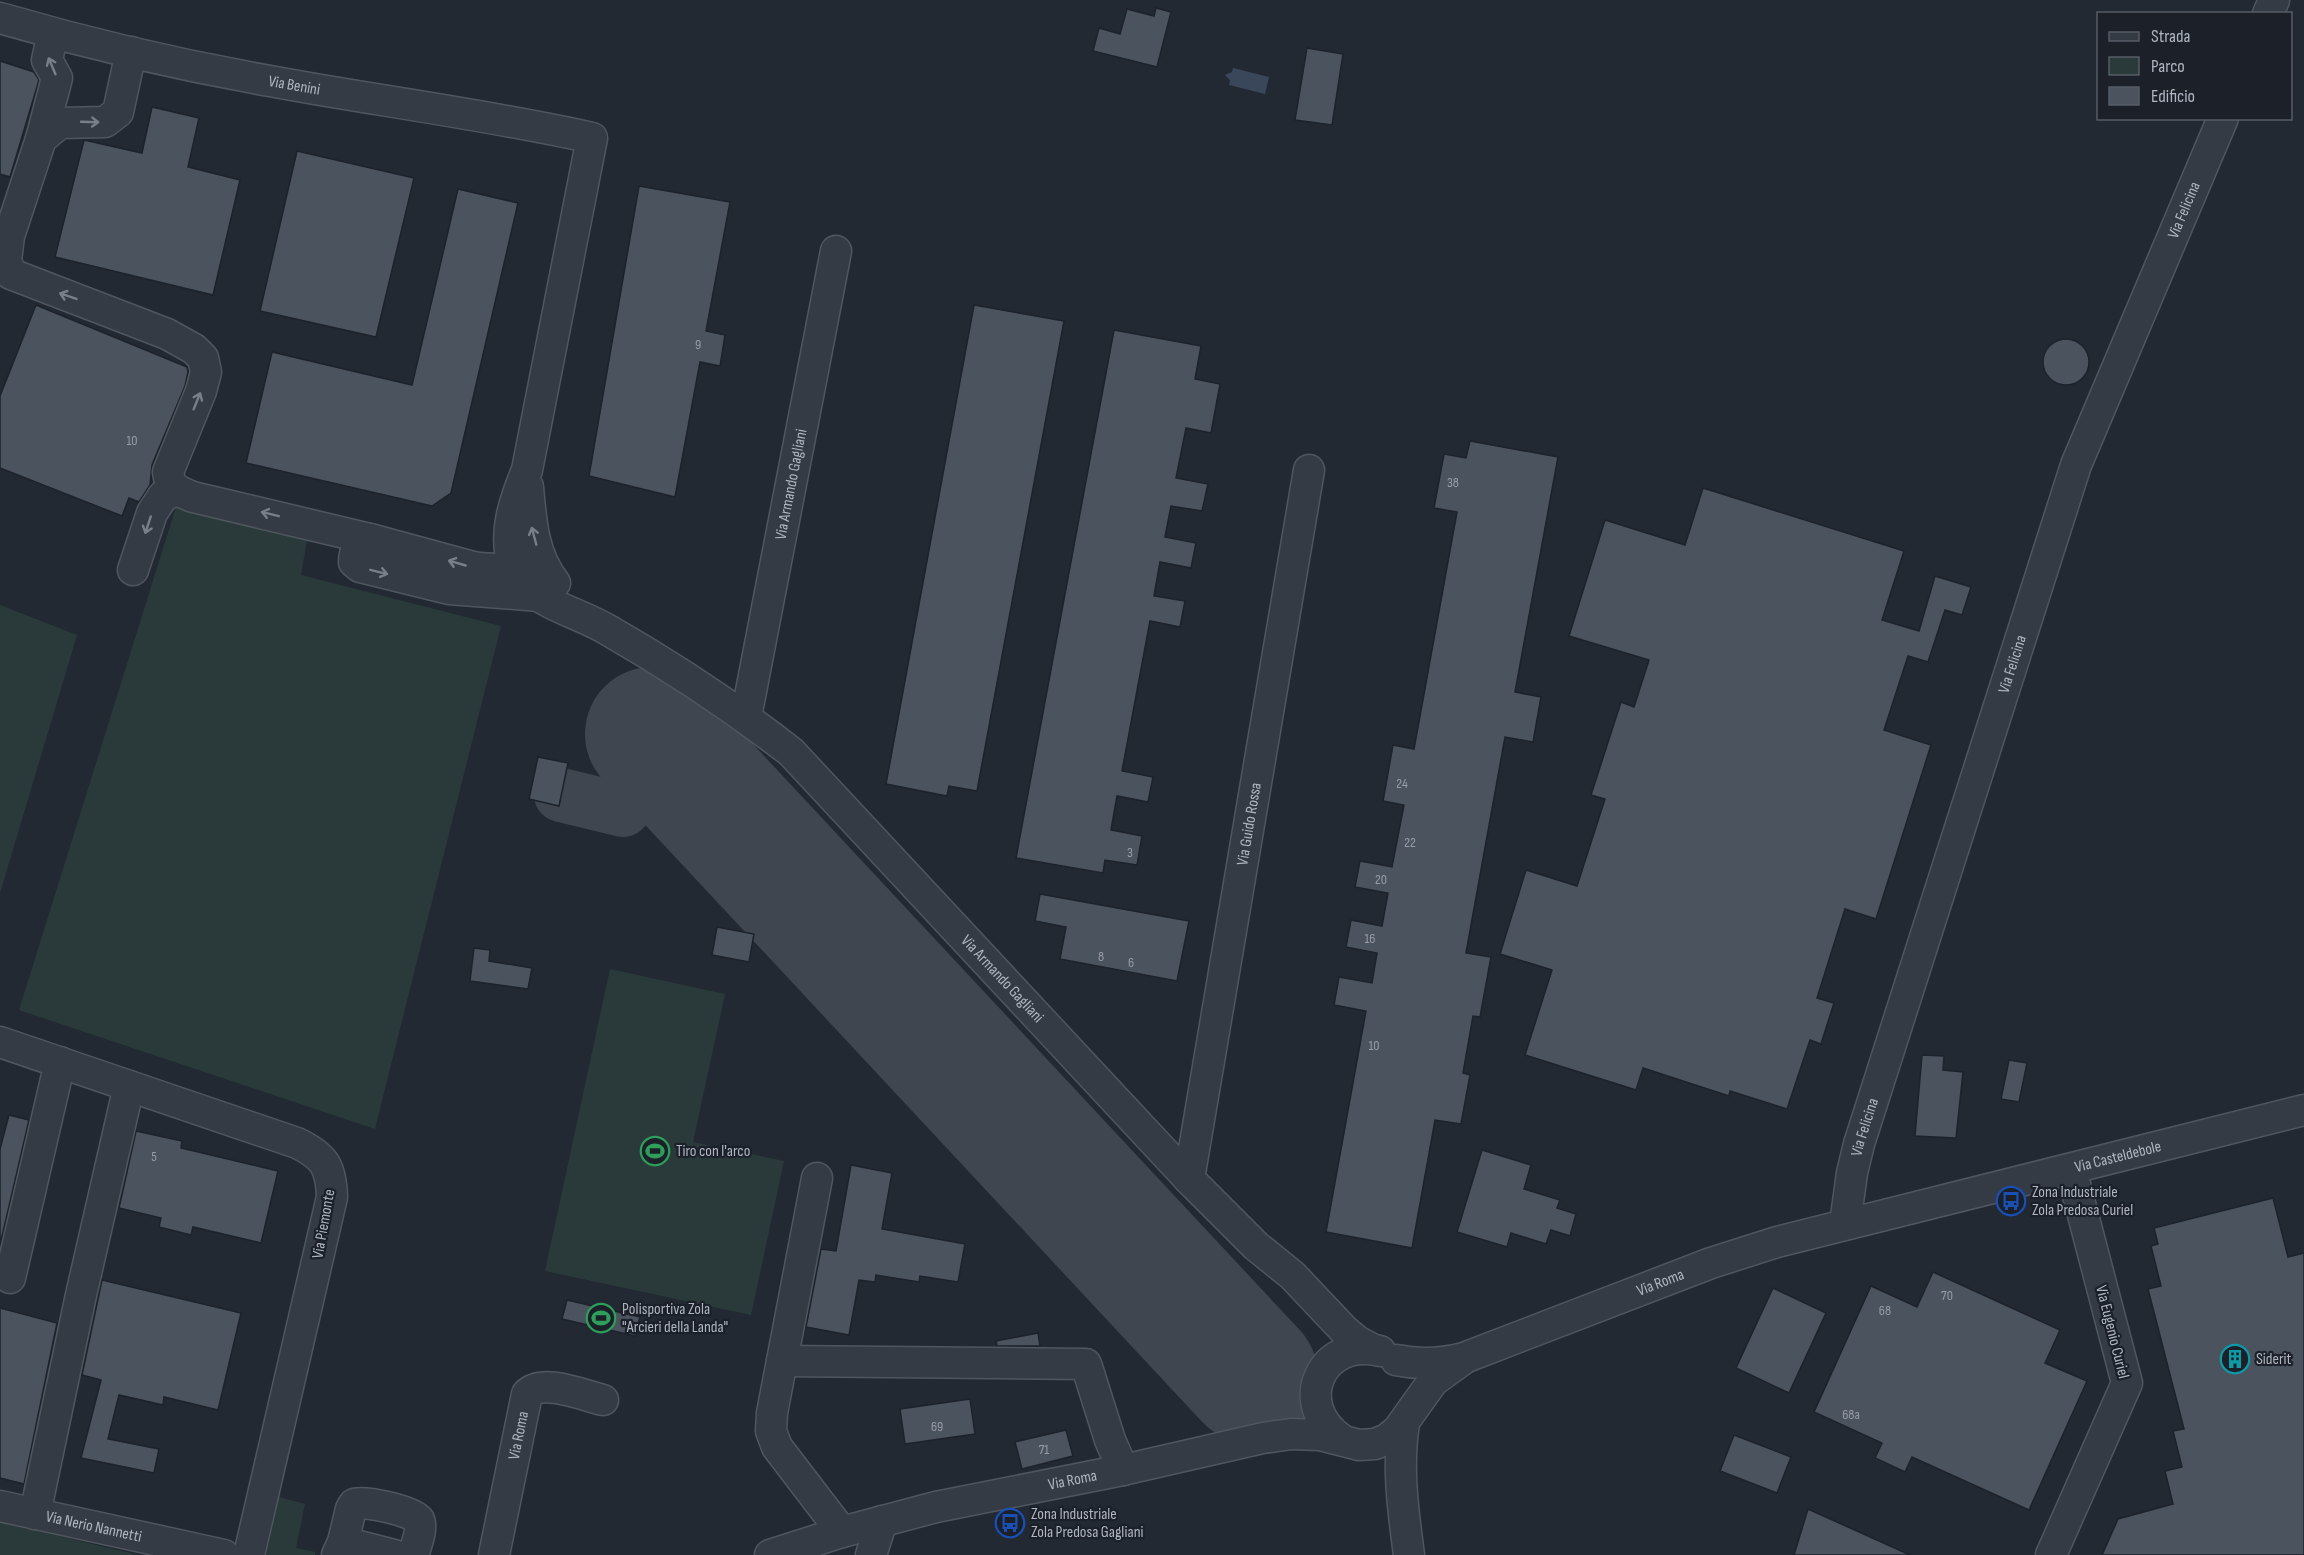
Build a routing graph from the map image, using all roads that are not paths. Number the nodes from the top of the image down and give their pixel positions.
1 (0, 18) edge
2 (53, 33) junction
3 (131, 52) junction
4 (2222, 120) edge
5 (592, 138) joint
6 (41, 139) junction
7 (836, 251) dead end
8 (1309, 470) dead end
9 (177, 490) junction
10 (133, 570) dead end
11 (533, 577) junction
12 (746, 717) junction
13 (0, 1042) edge
14 (60, 1062) junction
15 (129, 1086) junction
16 (2304, 1110) edge
17 (2071, 1169) junction
18 (817, 1178) dead end
19 (1189, 1179) junction
20 (1853, 1221) junction
21 (1256, 1246) junction
22 (10, 1278) dead end
23 (1383, 1354) junction
24 (1464, 1358) junction
25 (782, 1361) junction
26 (1318, 1388) junction
27 (603, 1400) dead end
28 (1407, 1419) junction
29 (1263, 1438) junction
30 (1345, 1441) junction
31 (1123, 1470) junction
32 (1400, 1489) junction
33 (0, 1506) edge
34 (35, 1514) junction
35 (882, 1521) junction
36 (842, 1532) junction
37 (340, 1549) edge
38 (224, 1555) edge
39 (249, 1555) edge
40 (394, 1555) edge
41 (411, 1555) edge
42 (494, 1555) edge
43 (770, 1555) edge
44 (871, 1555) edge
45 (1409, 1555) edge
46 (2051, 1555) edge

1 - 2 street, Via Benini
2 - 3 street, Via Benini
6 -> 2 street
3 - 5 street, Via Benini
6 -> 3 street
4 - 20 street, Via Felicina
5 - 11 street, Via Armando Gagliani
9 -> 6 street
7 - 12 street, Via Armando Gagliani
8 - 19 street, Via Guido Rossa
9 -> 10 street
11 -> 9 street
11 - 12 street, Via Armando Gagliani
12 - 19 street, Via Armando Gagliani
13 - 14 street, Via Piemonte
14 - 15 street, Via Piemonte
14 - 22 street
15 - 34 street
15 - 39 street, Via Piemonte
16 - 17 street, Via Casteldebole
17 - 20 street, Via Casteldebole
17 - 46 street, Via Eugenio Curiel
18 - 25 street
19 - 21 street, Via Armando Gagliani
20 - 24 street, Via Roma
21 - 23 street, Via Armando Gagliani
21 - 26 street, Via Armando Gagliani
23 - 24 street, Via Roma
23 - 26 street, Via Roma
23 - 28 street
24 - 28 street, Via Roma
25 - 31 street
25 - 36 street
26 - 29 street, Via Roma
26 - 30 street
27 - 42 street, Via Roma
28 - 30 street, Via Roma
28 - 32 street
29 - 30 street, Via Roma
29 - 31 street, Via Roma
30 - 32 street
31 - 35 street, Via Roma
32 - 45 street
33 - 34 street, Via Nerio Nannetti
34 - 38 street, Via Nerio Nannetti
35 - 36 street, Via Roma
35 - 44 street
36 - 43 street, Via Roma
37 - 40 street
37 - 41 street

